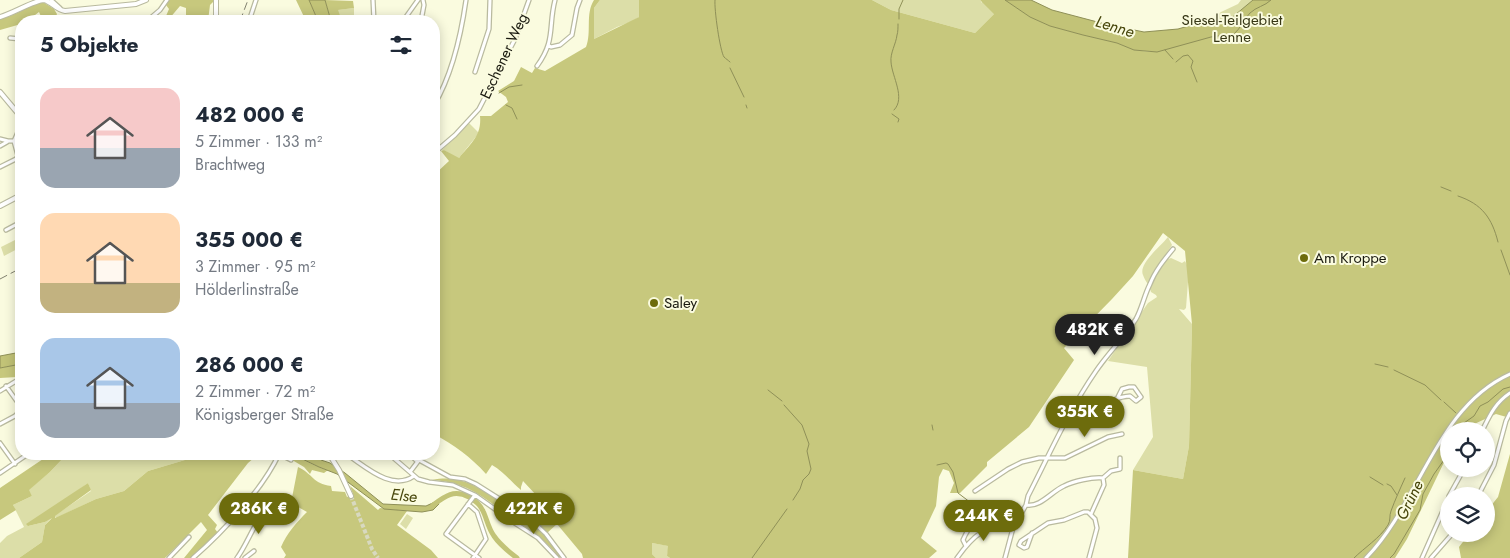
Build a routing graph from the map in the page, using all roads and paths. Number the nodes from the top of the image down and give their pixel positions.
1 (51, 0) edge
2 (146, 0) edge
3 (167, 0) edge
4 (216, 0) edge
5 (256, 0) edge
6 (373, 0) edge
7 (418, 0) edge
8 (422, 0) edge
9 (466, 0) edge
10 (490, 0) edge
11 (529, 0) edge
12 (554, 0) edge
13 (580, 0) edge
14 (62, 11) junction
15 (154, 15) edge
16 (216, 15) edge
17 (251, 15) edge
18 (374, 15) edge
19 (407, 15) edge
20 (422, 15) edge
21 (0, 17) edge
22 (10, 38) dead end
23 (15, 38) edge
24 (548, 45) junction
25 (537, 66) dead end
26 (475, 72) dead end
27 (0, 92) edge
28 (440, 94) edge
29 (15, 110) edge
30 (0, 139) edge
31 (14, 141) joint
32 (8, 142) junction
33 (15, 145) edge
34 (0, 146) edge
35 (440, 148) edge
36 (15, 159) edge
37 (0, 166) edge
38 (15, 198) edge
39 (0, 206) edge
40 (15, 225) edge
41 (6, 230) dead end
42 (1173, 249) dead end
43 (1510, 374) edge
44 (15, 381) edge
45 (6, 386) junction
46 (0, 391) edge
47 (1510, 393) edge
48 (1118, 397) junction
49 (15, 399) edge
50 (1510, 413) edge
51 (15, 416) edge
52 (1065, 420) junction
53 (1486, 422) edge
54 (0, 424) edge
55 (1122, 434) dead end
56 (0, 443) edge
57 (1047, 458) junction
58 (1120, 458) dead end
59 (20, 460) edge
60 (275, 460) edge
61 (333, 460) edge
62 (355, 460) edge
63 (396, 460) edge
64 (417, 461) joint
65 (15, 464) junction
66 (410, 472) junction
67 (0, 473) edge
68 (414, 476) junction
69 (1103, 478) junction
70 (1483, 487) edge
71 (975, 490) dead end
72 (351, 496) tunnel mouth
73 (474, 496) junction
74 (469, 503) junction
75 (274, 504) dead end
76 (996, 504) dead end
77 (1026, 505) junction
78 (1091, 514) junction
79 (1440, 517) edge
80 (1013, 528) junction
81 (1032, 534) junction
82 (188, 537) dead end
83 (1445, 542) edge
84 (966, 546) junction
85 (254, 551) dead end
86 (474, 556) edge
87 (169, 558) edge
88 (193, 558) edge
89 (237, 558) edge
90 (245, 558) edge
91 (479, 558) edge
92 (557, 558) edge
93 (564, 558) edge
94 (957, 558) edge
95 (1005, 558) edge
96 (1089, 558) edge
97 (1366, 558) edge
98 (1422, 558) edge
99 (1431, 558) edge

1 - 14 street
2 - 14 main road
3 - 15 street
4 - 16 main road
5 - 17 street
6 - 18 street
7 - 19 street
8 - 20 street
9 - 28 street
10 - 26 street
11 - 35 street, Eschener Weg
12 - 24 street
13 - 24 street
14 - 21 main road
22 - 23 street
24 - 25 street
27 - 29 main road
30 - 32 street
31 - 32 street
31 - 33 street
32 - 34 street
36 - 37 street
38 - 39 main road
40 - 41 street
42 - 52 street
43 - 97 street
44 - 45 street
45 - 46 street
45 - 49 street
47 - 53 street
48 - 48 street
48 - 52 street
50 - 70 street
51 - 54 street
52 - 57 street
55 - 57 street
56 - 65 street
57 - 71 street
57 - 77 street
58 - 69 street
59 - 65 street
60 - 88 street
61 - 72 main road
62 - 68 street
63 - 66 street
64 - 66 street
64 - 93 street
65 - 67 street
66 - 68 street
68 - 73 street
69 - 77 street
69 - 78 street
73 - 74 street
73 - 92 street
74 - 86 street
74 - 86 street
75 - 89 street
76 - 84 street
77 - 80 street
78 - 81 street
78 - 96 street
79 - 98 street
80 - 84 street
80 - 95 street
81 - 81 street
82 - 87 street
83 - 99 street
84 - 94 street
85 - 90 street
86 - 91 street

